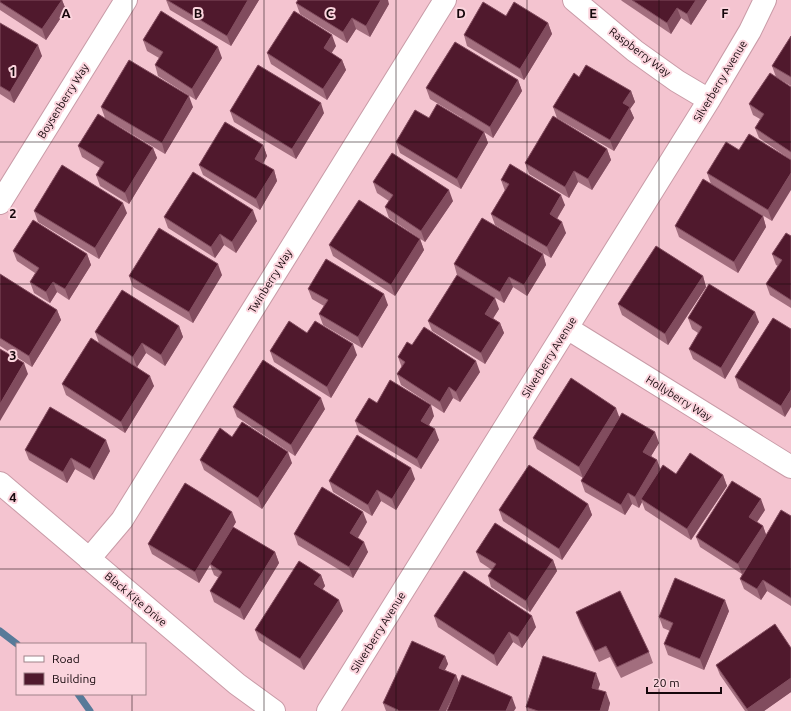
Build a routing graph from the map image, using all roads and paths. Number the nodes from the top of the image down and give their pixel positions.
1 (126, 0) edge
2 (445, 0) edge
3 (574, 0) edge
4 (765, 0) edge
5 (709, 100) junction
6 (0, 203) edge
7 (567, 328) junction
8 (791, 467) edge
9 (0, 483) edge
10 (89, 559) junction
11 (274, 711) edge
12 (328, 711) edge

1 - 6 street, Boysenberry Way
2 - 10 street, Twinberry Way
3 - 5 street, Raspberry Way
4 - 5 street, Silverberry Avenue
5 - 7 street, Silverberry Avenue
7 - 8 street, Hollyberry Way
7 - 12 street, Silverberry Avenue
9 - 10 street, Black Kite Drive
10 - 11 street, Black Kite Drive

